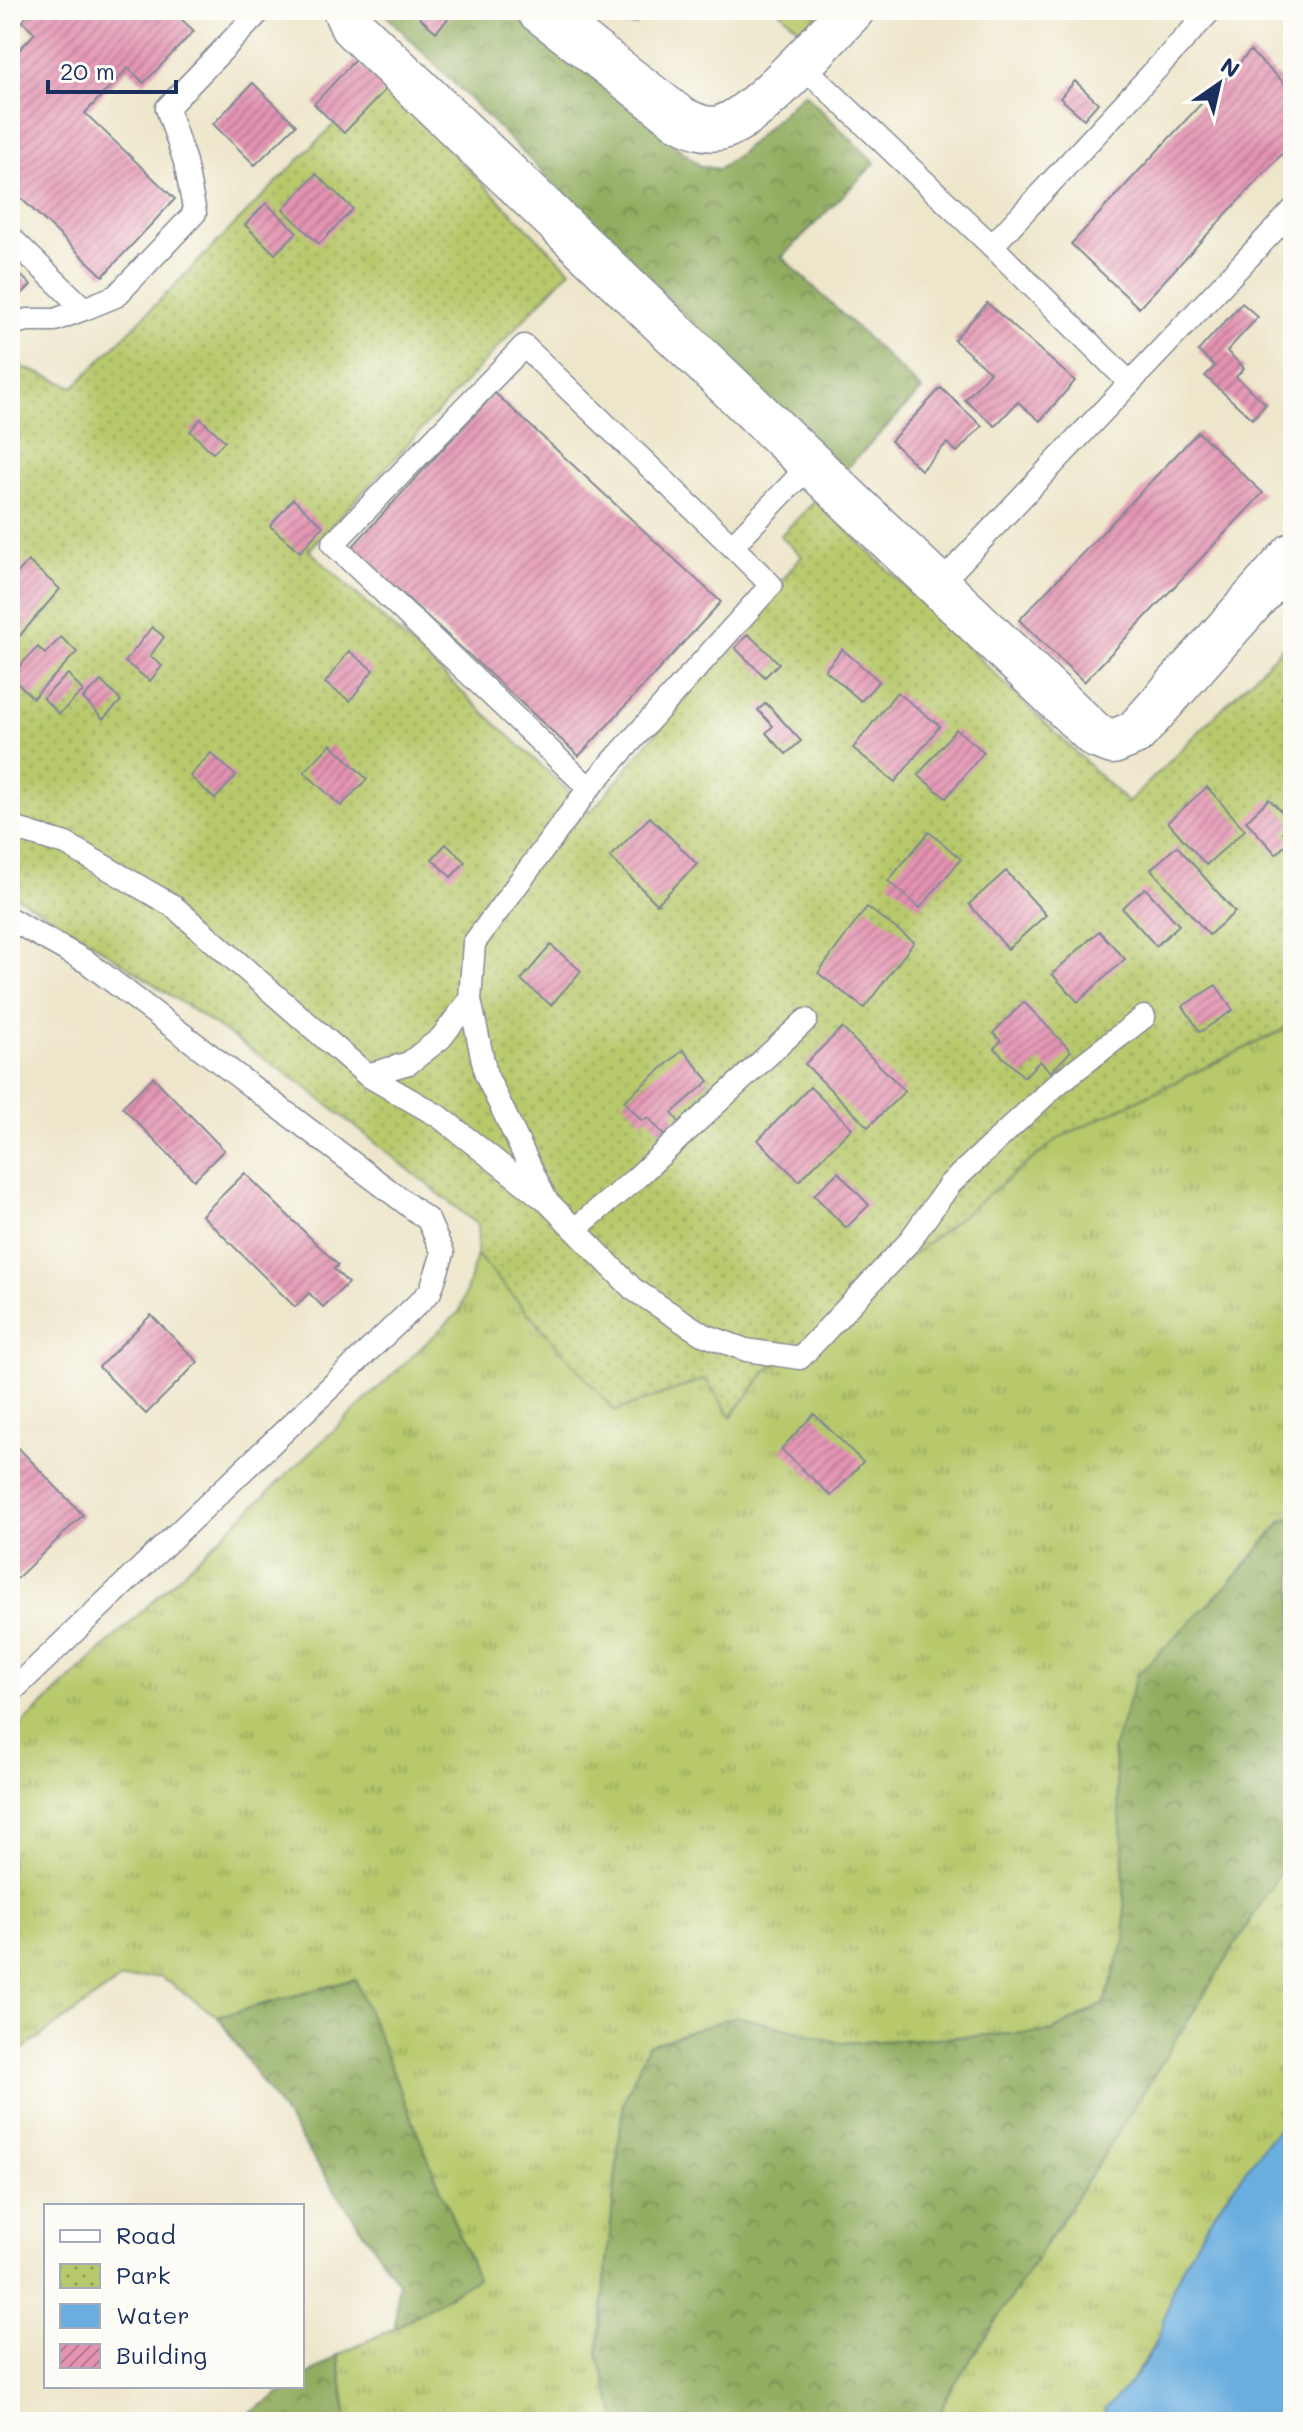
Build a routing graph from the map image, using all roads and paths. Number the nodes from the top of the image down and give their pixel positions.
1 (16, 10) edge
2 (261, 10) edge
3 (345, 10) edge
4 (539, 10) edge
5 (852, 10) edge
6 (1211, 10) edge
7 (10, 17) edge
8 (800, 63) junction
9 (1293, 210) edge
10 (10, 237) edge
11 (992, 246) junction
12 (84, 309) junction
13 (10, 324) edge
14 (1130, 383) junction
15 (811, 464) junction
16 (732, 546) junction
17 (1293, 555) edge
18 (938, 586) junction
19 (589, 788) junction
20 (10, 827) edge
21 (10, 919) edge
22 (470, 1000) junction
23 (1144, 1017) dead end
24 (806, 1020) dead end
25 (367, 1075) junction
26 (546, 1200) junction
27 (575, 1229) junction
28 (10, 1693) edge

1 - 7 lane
2 - 12 lane
3 - 15 street
4 - 8 street
5 - 8 street
6 - 11 lane
8 - 11 lane
9 - 14 lane
10 - 12 lane
11 - 14 lane
12 - 13 lane
14 - 18 lane
15 - 16 lane
15 - 18 street
16 - 19 lane
16 - 19 lane
17 - 18 street
19 - 22 lane
20 - 25 lane
21 - 28 lane
22 - 25 lane
22 - 26 lane
23 - 27 lane
24 - 27 lane
25 - 26 lane
26 - 27 lane

